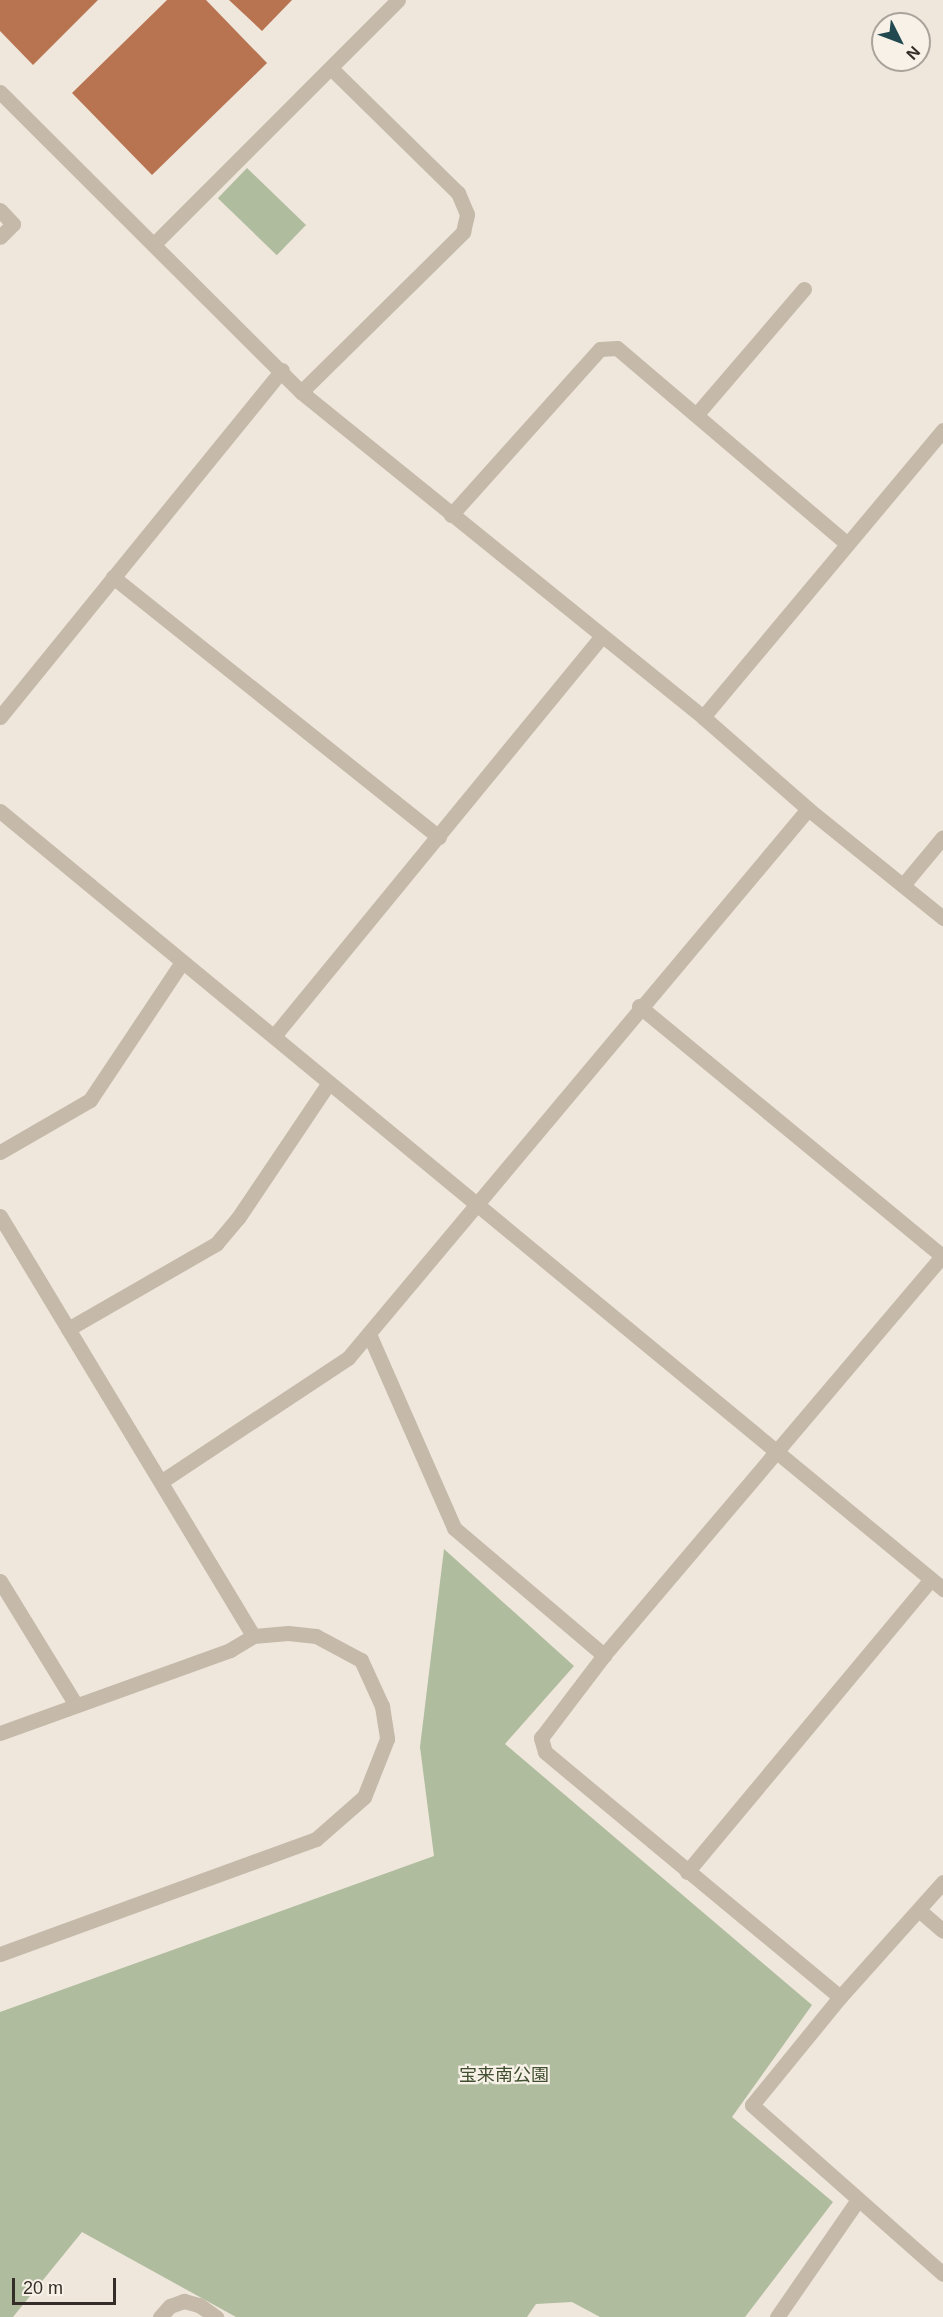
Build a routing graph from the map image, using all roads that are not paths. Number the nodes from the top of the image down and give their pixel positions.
1 (398, 0) edge
2 (331, 68) junction
3 (0, 92) edge
4 (0, 210) edge
5 (0, 237) edge
6 (154, 244) junction
7 (804, 289) dead end
8 (282, 370) junction
9 (301, 392) junction
10 (696, 415) junction
11 (943, 430) edge
12 (451, 515) junction
13 (846, 543) junction
14 (113, 578) junction
15 (601, 637) junction
16 (0, 717) edge
17 (703, 717) junction
18 (808, 809) junction
19 (0, 811) edge
20 (439, 837) junction
21 (943, 837) edge
22 (903, 885) junction
23 (943, 918) edge
24 (182, 962) junction
25 (639, 1006) junction
26 (274, 1036) junction
27 (328, 1084) junction
28 (0, 1152) edge
29 (474, 1205) junction
30 (0, 1216) edge
31 (943, 1255) edge
32 (68, 1329) junction
33 (369, 1334) junction
34 (778, 1453) junction
35 (162, 1481) junction
36 (931, 1579) junction
37 (0, 1581) edge
38 (943, 1589) edge
39 (253, 1635) junction
40 (604, 1655) junction
41 (76, 1705) junction
42 (0, 1733) edge
43 (687, 1872) junction
44 (943, 1882) edge
45 (920, 1911) junction
46 (943, 1931) edge
47 (0, 1954) edge
48 (840, 1997) junction
49 (857, 2201) junction
50 (943, 2274) edge
51 (160, 2317) edge
52 (216, 2317) edge
53 (777, 2317) edge

1 - 2 street
2 - 6 street
2 - 9 street
3 - 6 street
4 - 5 street
6 - 8 street
7 - 10 street
8 - 9 street
8 - 14 street
9 - 12 street
10 - 12 street
10 - 13 street
11 - 13 street
12 - 15 street
13 - 17 street
14 - 16 street
14 - 20 street
15 - 17 street
15 - 20 street
17 - 18 street
18 - 22 street
18 - 25 street
19 - 24 street
20 - 26 street
21 - 22 street
22 - 23 street
24 - 26 street
24 - 28 street
25 - 29 street
25 - 31 street
26 - 27 street
27 - 29 street
27 - 32 street
29 - 33 street
29 - 34 street
30 - 32 street
31 - 34 street
32 - 35 street
33 - 35 street
33 - 40 street
34 - 36 street
34 - 40 street
35 - 39 street
36 - 38 street
36 - 43 street
37 - 41 street
39 - 41 street
39 - 47 street
40 - 43 street
41 - 42 street
43 - 48 street
44 - 45 street
45 - 46 street
45 - 48 street
48 - 49 street
49 - 50 street
49 - 53 street
51 - 52 street

